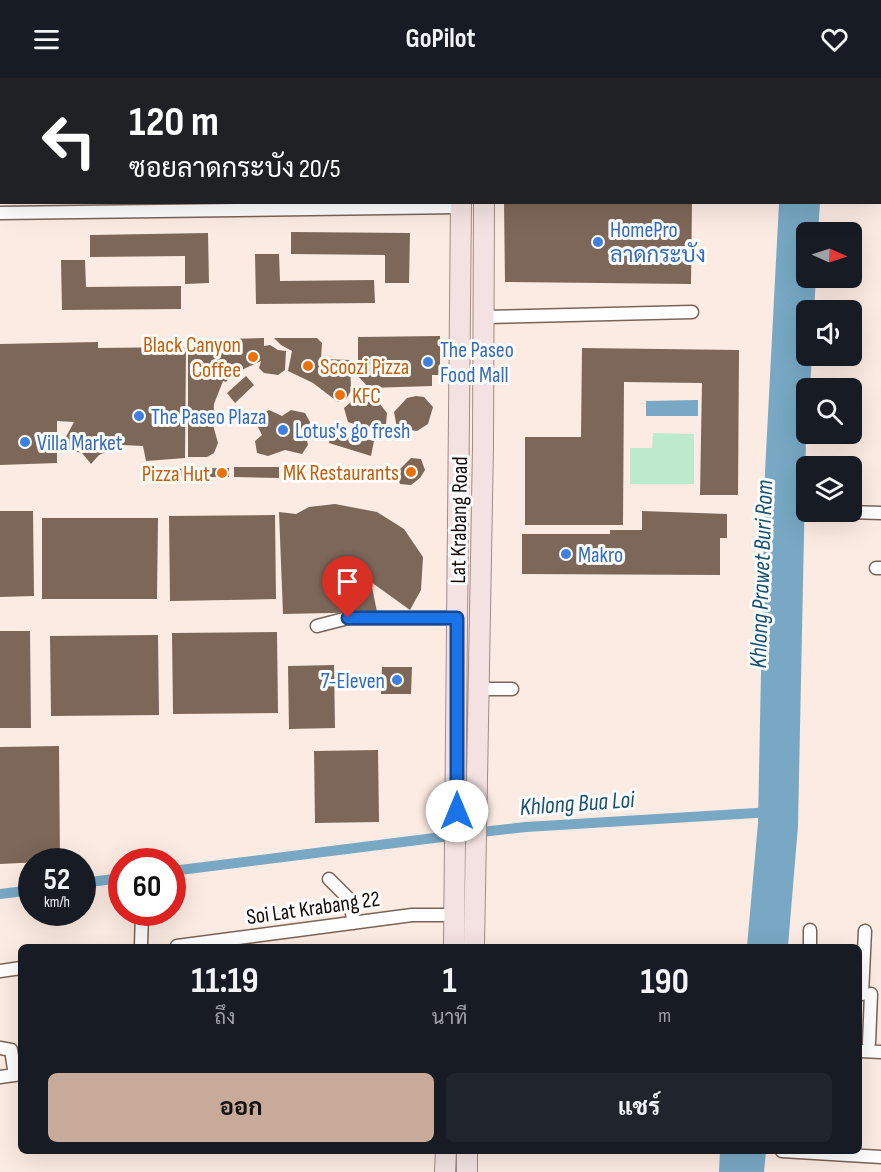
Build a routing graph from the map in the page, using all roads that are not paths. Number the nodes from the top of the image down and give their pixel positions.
1 (484, 204) edge
2 (339, 205) edge
3 (461, 205) edge
4 (231, 206) edge
5 (13, 208) edge
6 (60, 208) edge
7 (0, 213) edge
8 (692, 312) dead end
9 (485, 317) junction
10 (862, 512) edge
11 (881, 513) edge
12 (482, 519) junction
13 (458, 521) junction
14 (457, 618) junction
15 (317, 626) dead end
16 (480, 689) junction
17 (512, 689) dead end
18 (329, 879) dead end
19 (455, 915) junction
20 (354, 922) junction
21 (142, 926) edge
22 (810, 930) dead end
23 (865, 931) dead end
24 (141, 944) edge
25 (192, 944) edge
26 (454, 944) edge
27 (474, 944) edge
28 (810, 944) edge
29 (18, 968) edge
30 (0, 970) edge
31 (868, 994) edge
32 (0, 1048) edge
33 (862, 1050) edge
34 (881, 1052) edge
35 (18, 1074) edge
36 (0, 1077) edge
37 (446, 1154) edge
38 (467, 1154) edge
39 (853, 1154) edge
40 (881, 1158) edge
41 (445, 1172) edge
42 (466, 1172) edge

1 - 9 main road, Lat Krabang Road
2 - 3 street
2 - 4 street
3 - 13 main road, Lat Krabang Road
4 - 6 street
5 - 6 street
5 - 7 street
8 - 9 street
9 - 12 main road, Lat Krabang Road
10 - 11 street
12 - 13 main road
12 - 16 main road, Lat Krabang Road
13 - 14 main road, Lat Krabang Road
14 - 15 street
14 - 19 main road, Lat Krabang Road
16 - 17 street
16 - 27 main road, Lat Krabang Road
18 - 20 street
19 - 20 street, Soi Lat Krabang 22
19 - 26 main road, Lat Krabang Road
20 - 25 street, Soi Lat Krabang 22
21 - 24 street
22 - 28 street
23 - 31 street
29 - 30 street
31 - 33 street
32 - 35 street
33 - 34 street
35 - 36 street
37 - 41 main road
38 - 42 main road
39 - 40 street

